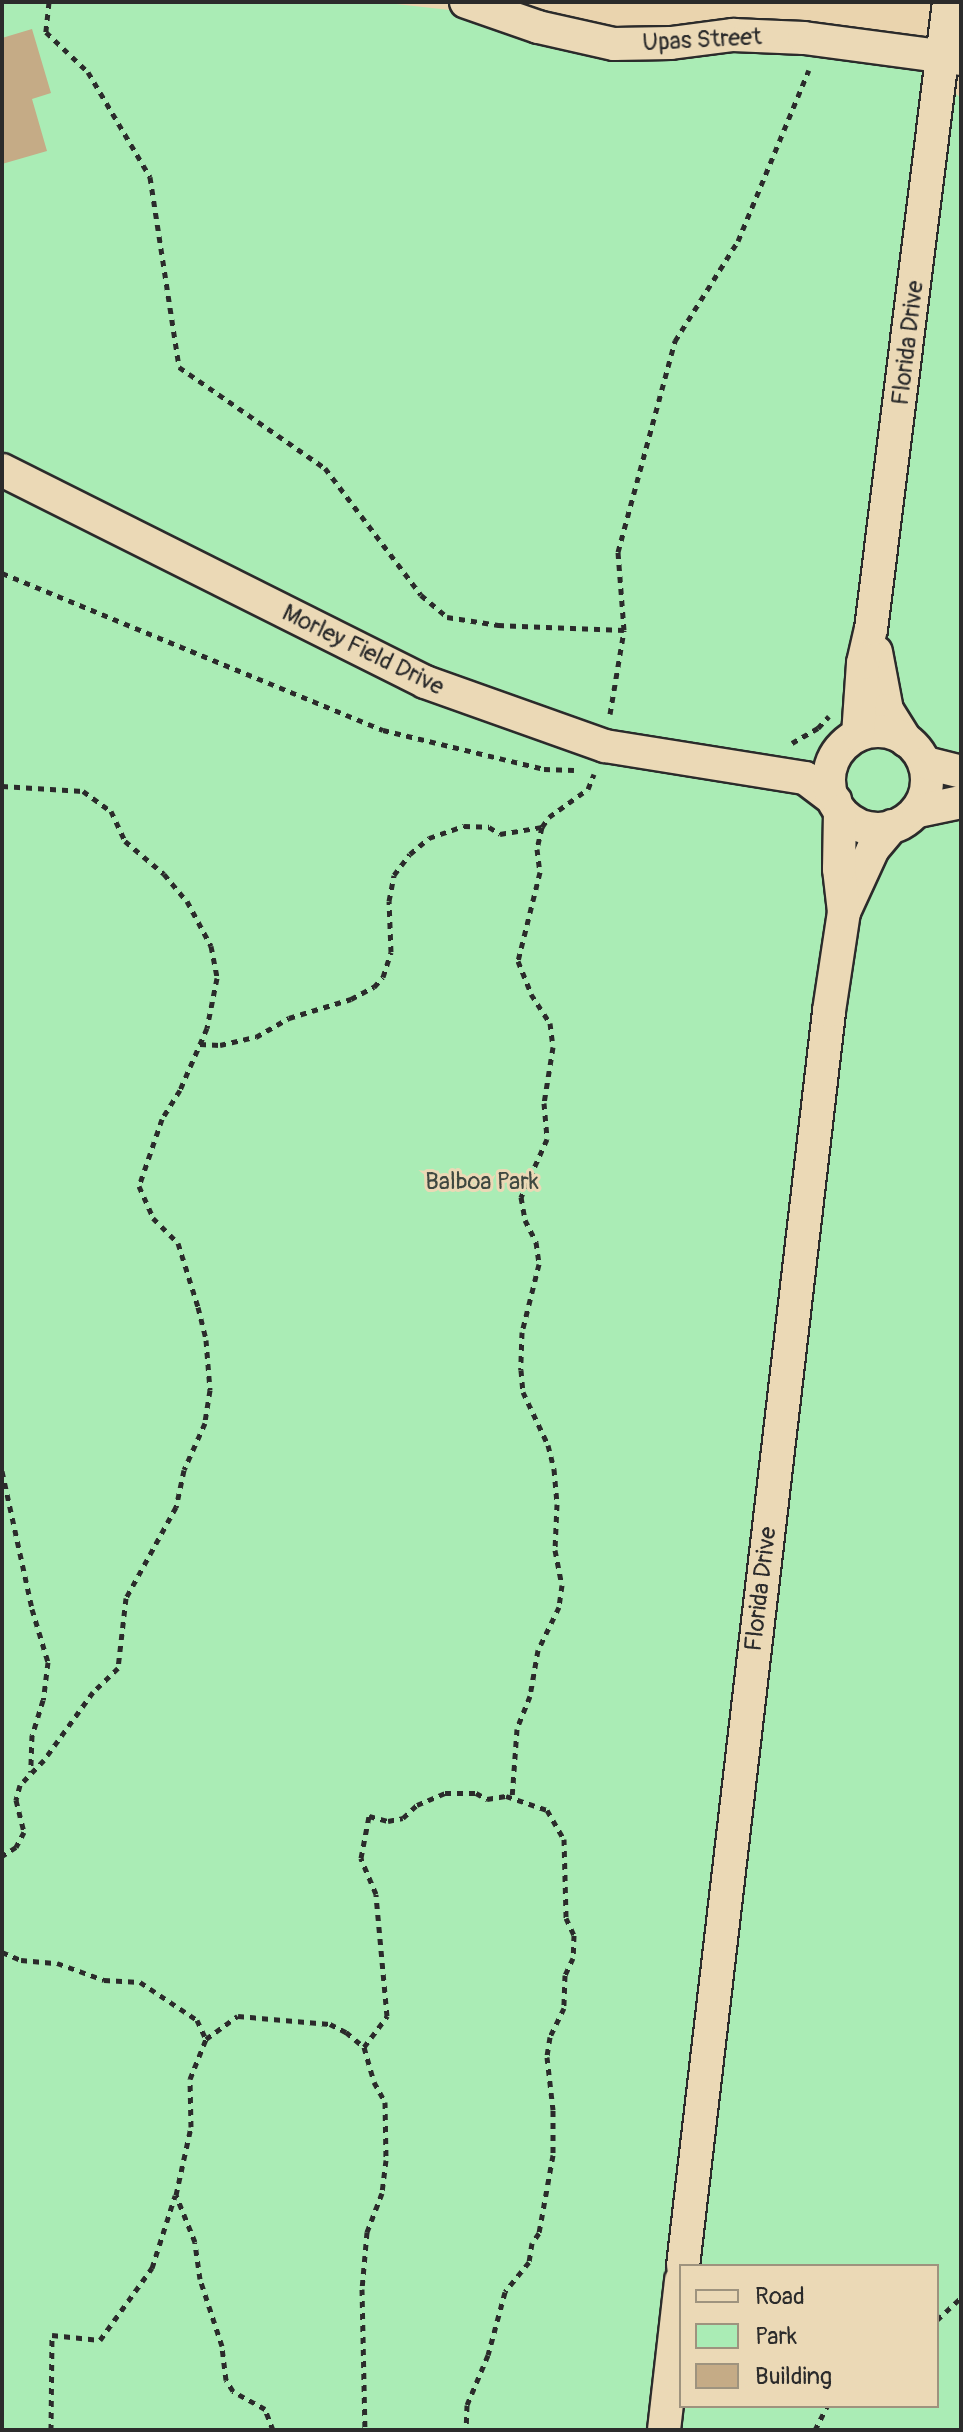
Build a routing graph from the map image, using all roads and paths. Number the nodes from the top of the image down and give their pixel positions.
1 (49, 2) edge
2 (466, 2) edge
3 (949, 2) edge
4 (804, 38) junction
5 (952, 58) edge
6 (2, 470) edge
7 (2, 573) edge
8 (871, 629) junction
9 (624, 630) junction
10 (832, 713) dead end
11 (849, 743) junction
12 (790, 745) dead end
13 (605, 746) junction
14 (916, 752) junction
15 (746, 767) junction
16 (961, 772) edge
17 (2, 786) edge
18 (961, 802) edge
19 (837, 806) junction
20 (905, 818) junction
21 (542, 827) junction
22 (844, 912) junction
23 (200, 1044) junction
24 (2, 1471) edge
25 (31, 1773) junction
26 (512, 1799) junction
27 (2, 1856) edge
28 (2, 1952) edge
29 (206, 2039) junction
30 (364, 2047) junction
31 (176, 2195) junction
32 (683, 2264) edge
33 (679, 2298) edge
34 (961, 2298) edge
35 (939, 2318) edge
36 (826, 2408) edge
37 (51, 2430) edge
38 (273, 2430) edge
39 (365, 2430) edge
40 (466, 2430) edge
41 (664, 2430) edge
42 (815, 2430) edge

1 - 9 path
2 - 4 street, Upas Street
3 - 5 street, Florida Drive
4 - 5 street, Upas Street
4 - 9 path
5 - 8 street, Florida Drive
6 - 13 street, Morley Field Drive
7 - 21 path
8 - 11 street, Florida Drive
8 - 14 street, Florida Drive
9 - 13 path
10 - 12 path
11 - 14 street
11 - 15 street, Morley Field Drive
11 - 19 street
13 - 15 street, Morley Field Drive
14 - 16 street
14 - 20 street
15 - 19 street, Morley Field Drive
17 - 23 path
18 - 20 street
19 - 20 street
19 - 22 street, Florida Drive
20 - 22 street, Florida Drive
21 - 23 path
21 - 26 path
22 - 32 street, Florida Drive
23 - 25 path
24 - 25 path
25 - 27 path
26 - 30 path
26 - 40 path
28 - 29 path
29 - 30 path
29 - 31 path
30 - 39 path
31 - 37 path
31 - 38 path
33 - 41 street
34 - 35 path
36 - 42 path

